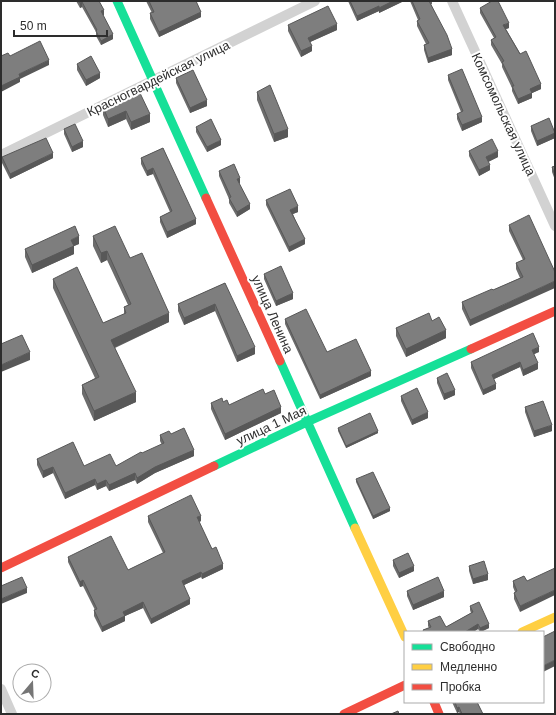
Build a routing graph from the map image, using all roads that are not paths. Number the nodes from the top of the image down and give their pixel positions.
1 (117, 1) edge
2 (315, 1) edge
3 (452, 1) edge
4 (154, 80) junction
5 (1, 155) edge
6 (555, 226) edge
7 (555, 311) edge
8 (307, 422) junction
9 (1, 568) edge
10 (555, 617) edge
11 (524, 631) edge
12 (404, 635) edge
13 (404, 685) edge
14 (1, 689) edge
15 (434, 703) edge
16 (12, 714) edge
17 (344, 714) edge
18 (439, 714) edge

1 - 4 street, улица Ленина
2 - 4 street, Красногвардейская улица
3 - 6 street, Комсомольская улица
4 - 5 street, Красногвардейская улица
4 - 8 street, улица Ленина
7 - 8 street, улица 1 Мая
8 - 9 street, улица 1 Мая
8 - 12 street, улица Ленина
10 - 11 street
13 - 17 street
14 - 16 street
15 - 18 street

